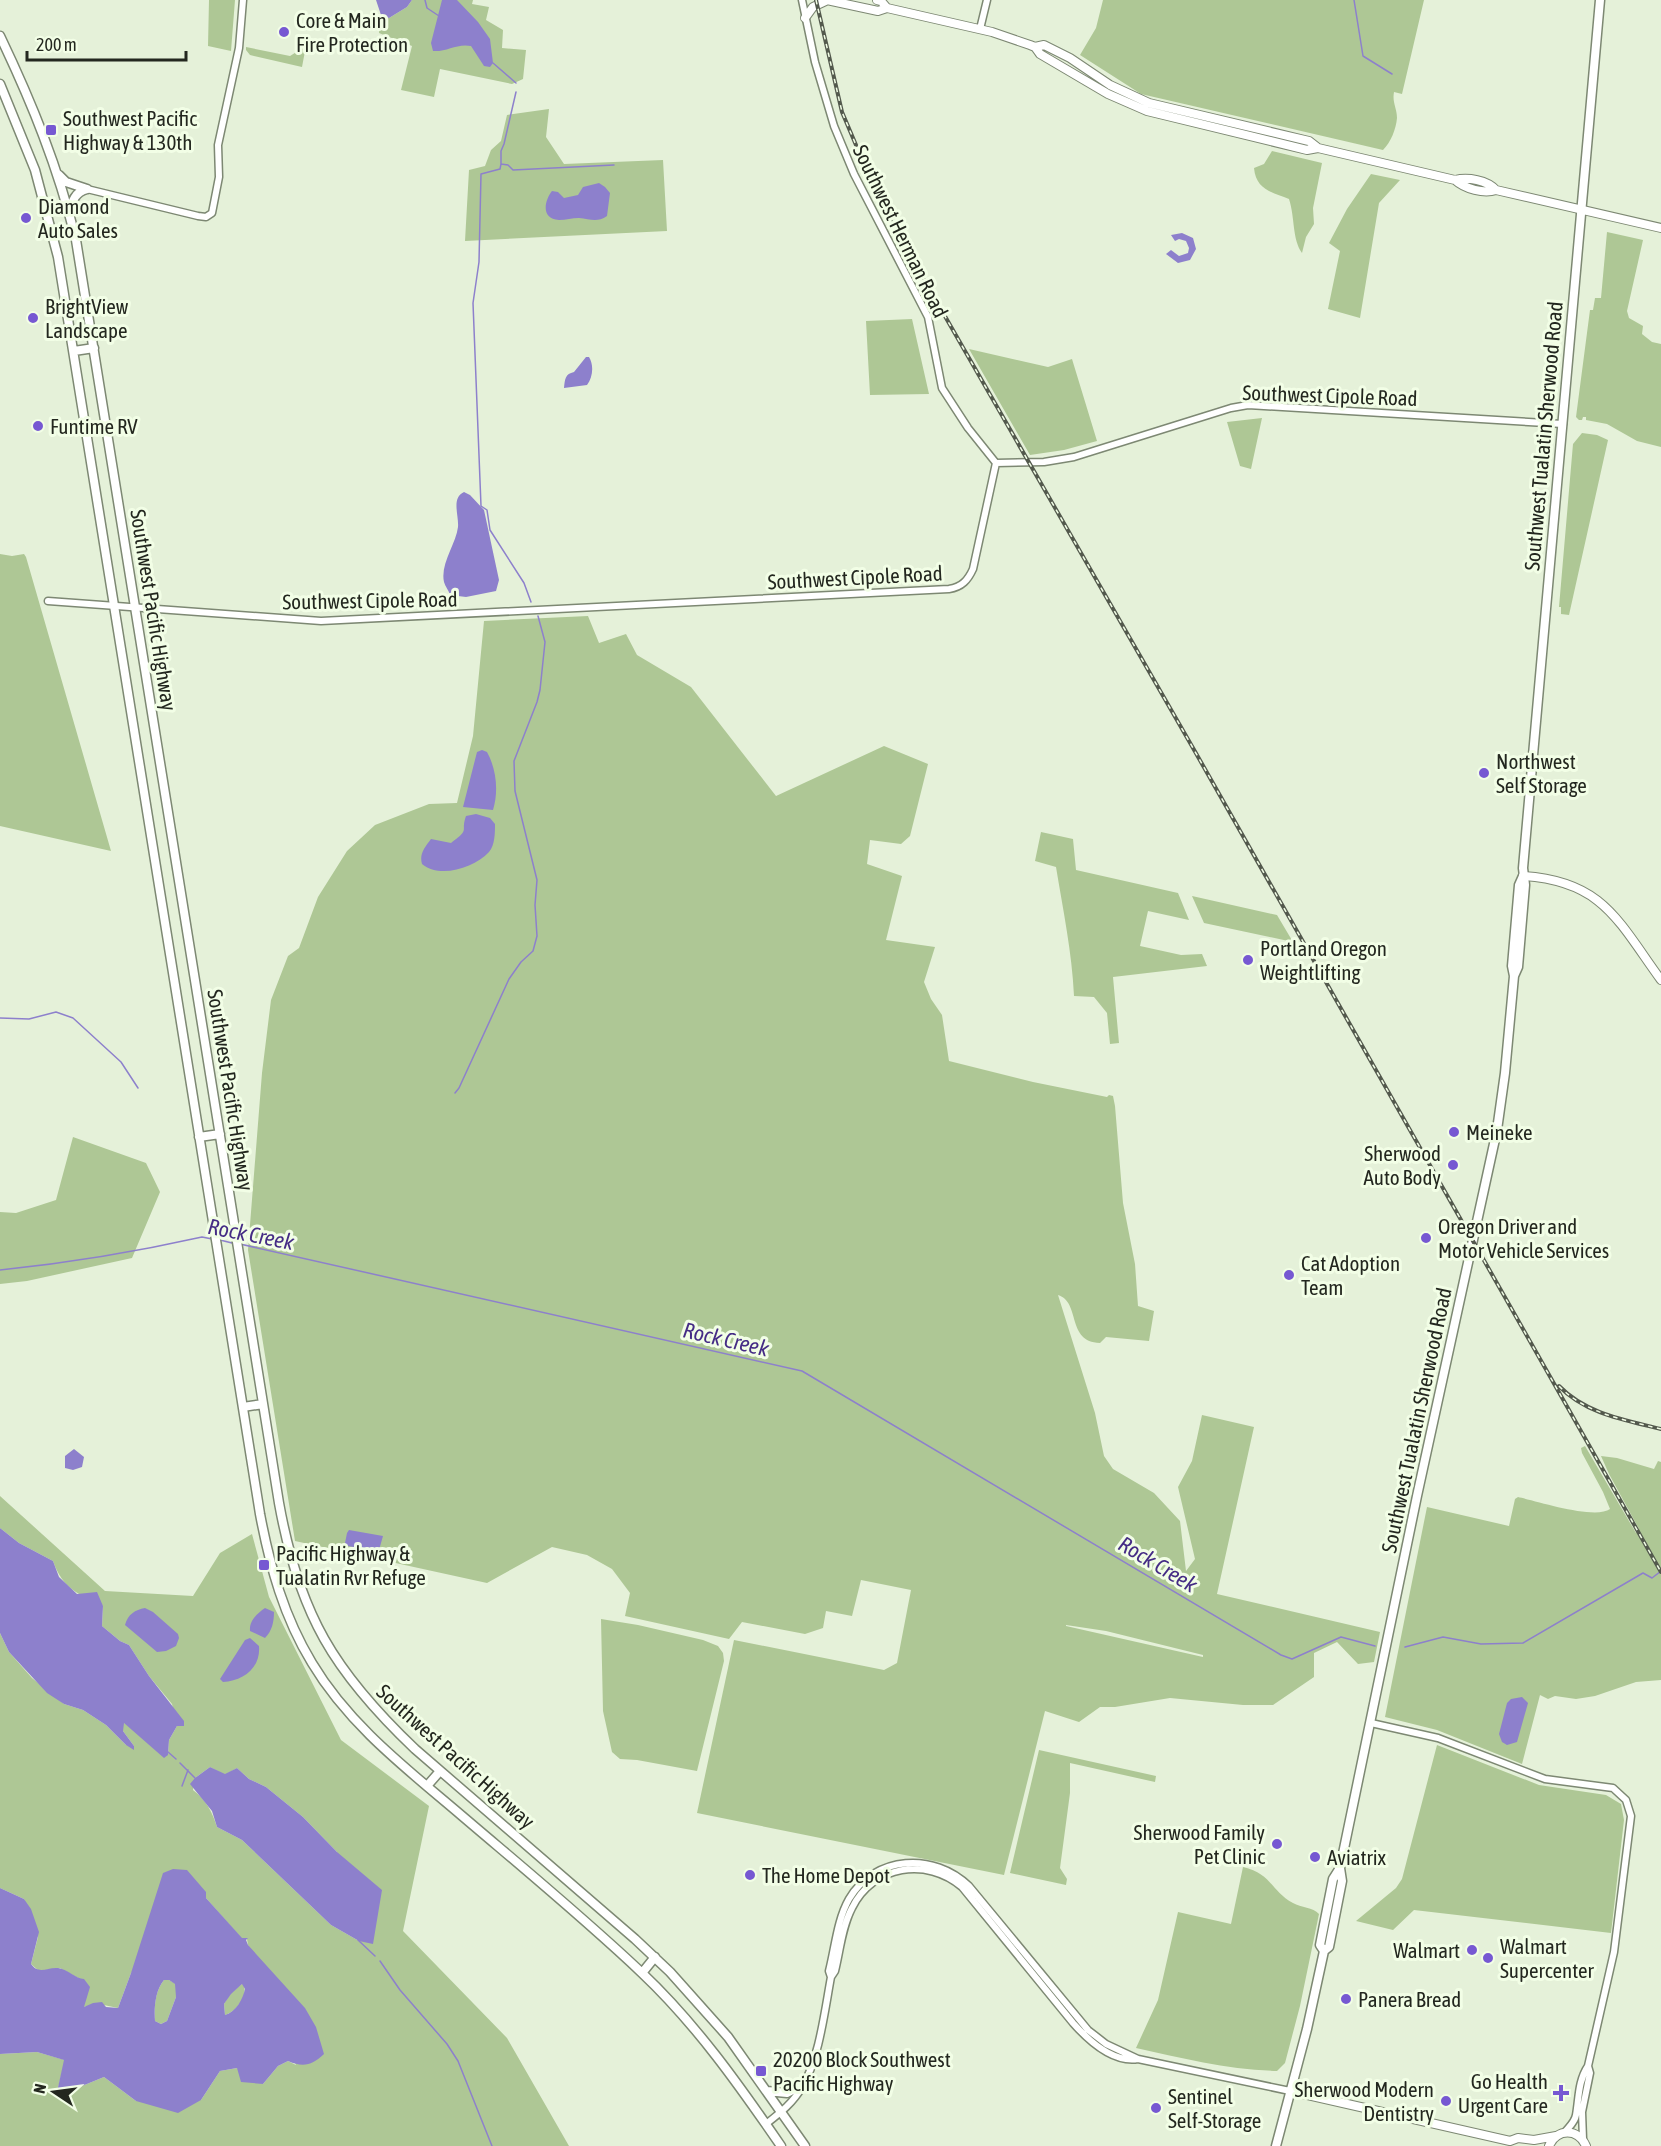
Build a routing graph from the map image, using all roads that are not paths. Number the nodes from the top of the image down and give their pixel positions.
1 (243, 0) edge
2 (802, 0) edge
3 (827, 0) edge
4 (877, 0) edge
5 (987, 0) edge
6 (1600, 0) edge
7 (887, 8) junction
8 (805, 18) junction
9 (980, 29) junction
10 (0, 36) edge
11 (0, 84) edge
12 (57, 173) junction
13 (87, 189) junction
14 (1582, 209) junction
15 (70, 216) junction
16 (1661, 228) edge
17 (94, 348) junction
18 (74, 351) junction
19 (1563, 424) junction
20 (996, 463) junction
21 (48, 601) dead end
22 (114, 606) junction
23 (135, 607) junction
24 (1523, 876) junction
25 (1661, 980) edge
26 (220, 1134) junction
27 (200, 1137) junction
28 (263, 1404) junction
29 (243, 1407) junction
30 (1371, 1723) junction
31 (440, 1771) junction
32 (427, 1786) junction
33 (655, 1957) junction
34 (642, 1973) junction
35 (1588, 2066) junction
36 (805, 2083) junction
37 (767, 2091) junction
38 (1290, 2091) junction
39 (782, 2112) junction
40 (766, 2124) junction
41 (1565, 2132) junction
42 (1556, 2136) junction
43 (1512, 2143) edge
44 (1585, 2143) edge
45 (781, 2146) edge
46 (805, 2146) edge
47 (1276, 2146) edge
48 (1549, 2146) edge

1 - 13 street
2 - 8 street, Southwest Herman Road
3 - 7 main road
3 - 8 main road
4 - 7 main road
5 - 9 street
6 - 14 highway, Southwest Tualatin Sherwood Road
7 - 9 main road
8 - 20 street, Southwest Herman Road
9 - 14 main road
10 - 12 highway, Southwest Pacific Highway
11 - 18 highway, Southwest Pacific Highway
12 - 13 highway
12 - 15 highway, Southwest Pacific Highway
13 - 15 highway
14 - 16 main road
14 - 19 highway, Southwest Tualatin Sherwood Road
15 - 17 highway, Southwest Pacific Highway
17 - 18 highway
17 - 23 highway, Southwest Pacific Highway
18 - 22 highway, Southwest Pacific Highway
19 - 20 street, Southwest Cipole Road
19 - 24 highway, Southwest Tualatin Sherwood Road
20 - 23 street, Southwest Cipole Road
21 - 22 street, Southwest Cipole Road
22 - 23 street, Southwest Cipole Road
22 - 27 highway, Southwest Pacific Highway
23 - 26 highway, Southwest Pacific Highway
24 - 25 main road
24 - 30 highway, Southwest Tualatin Sherwood Road
26 - 27 highway
26 - 28 highway, Southwest Pacific Highway
27 - 29 highway, Southwest Pacific Highway
28 - 29 highway
28 - 31 highway, Southwest Pacific Highway
29 - 32 highway, Southwest Pacific Highway
30 - 35 street
30 - 38 highway, Southwest Tualatin Sherwood Road
31 - 32 highway
31 - 33 highway, Southwest Pacific Highway
32 - 34 highway, Southwest Pacific Highway
33 - 34 highway
33 - 37 highway, Southwest Pacific Highway
34 - 40 highway, Southwest Pacific Highway
35 - 41 street
35 - 44 street
36 - 37 highway
36 - 38 street
36 - 39 street
37 - 39 highway, Southwest Pacific Highway
38 - 43 main road
38 - 47 highway, Southwest Tualatin Sherwood Road
39 - 40 street
39 - 46 highway, Southwest Pacific Highway
40 - 45 highway, Southwest Pacific Highway
41 - 42 main road
41 - 44 main road
42 - 43 main road
42 - 48 main road

